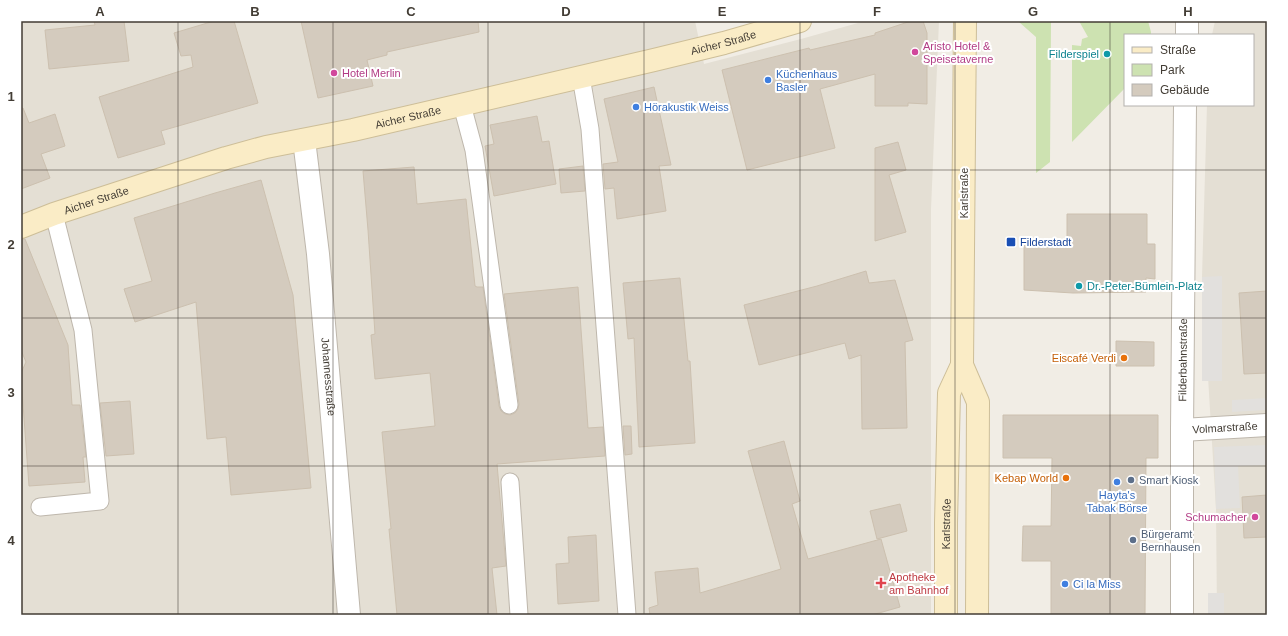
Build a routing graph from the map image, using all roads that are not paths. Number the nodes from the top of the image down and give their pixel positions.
1 (800, 21) edge
2 (965, 21) edge
3 (1187, 21) edge
4 (1187, 34) edge
5 (581, 77) junction
6 (462, 105) junction
7 (1184, 106) edge
8 (304, 140) junction
9 (54, 214) junction
10 (21, 227) edge
11 (962, 365) junction
12 (509, 405) dead end
13 (1267, 424) edge
14 (1182, 430) junction
15 (510, 482) dead end
16 (40, 507) dead end
17 (946, 523) junction
18 (978, 526) junction
19 (349, 615) edge
20 (519, 615) edge
21 (627, 615) edge
22 (946, 615) edge
23 (977, 615) edge
24 (1182, 615) edge

1 - 5 main road, Aicher Straße
2 - 11 main road, Karlstraße
3 - 4 street
5 - 6 main road, Aicher Straße
5 - 21 lane
6 - 8 main road, Aicher Straße
6 - 12 lane
7 - 14 street, Filderbahnstraße
8 - 9 main road, Aicher Straße
8 - 19 street, Johannesstraße
9 - 10 main road, Aicher Straße
9 - 16 lane
11 - 17 main road, Karlstraße
11 - 18 main road, Karlstraße
13 - 14 street, Volmarstraße
14 - 24 street, Filderbahnstraße
15 - 20 lane
17 - 18 main road
17 - 22 main road, Karlstraße
18 - 23 main road, Karlstraße

